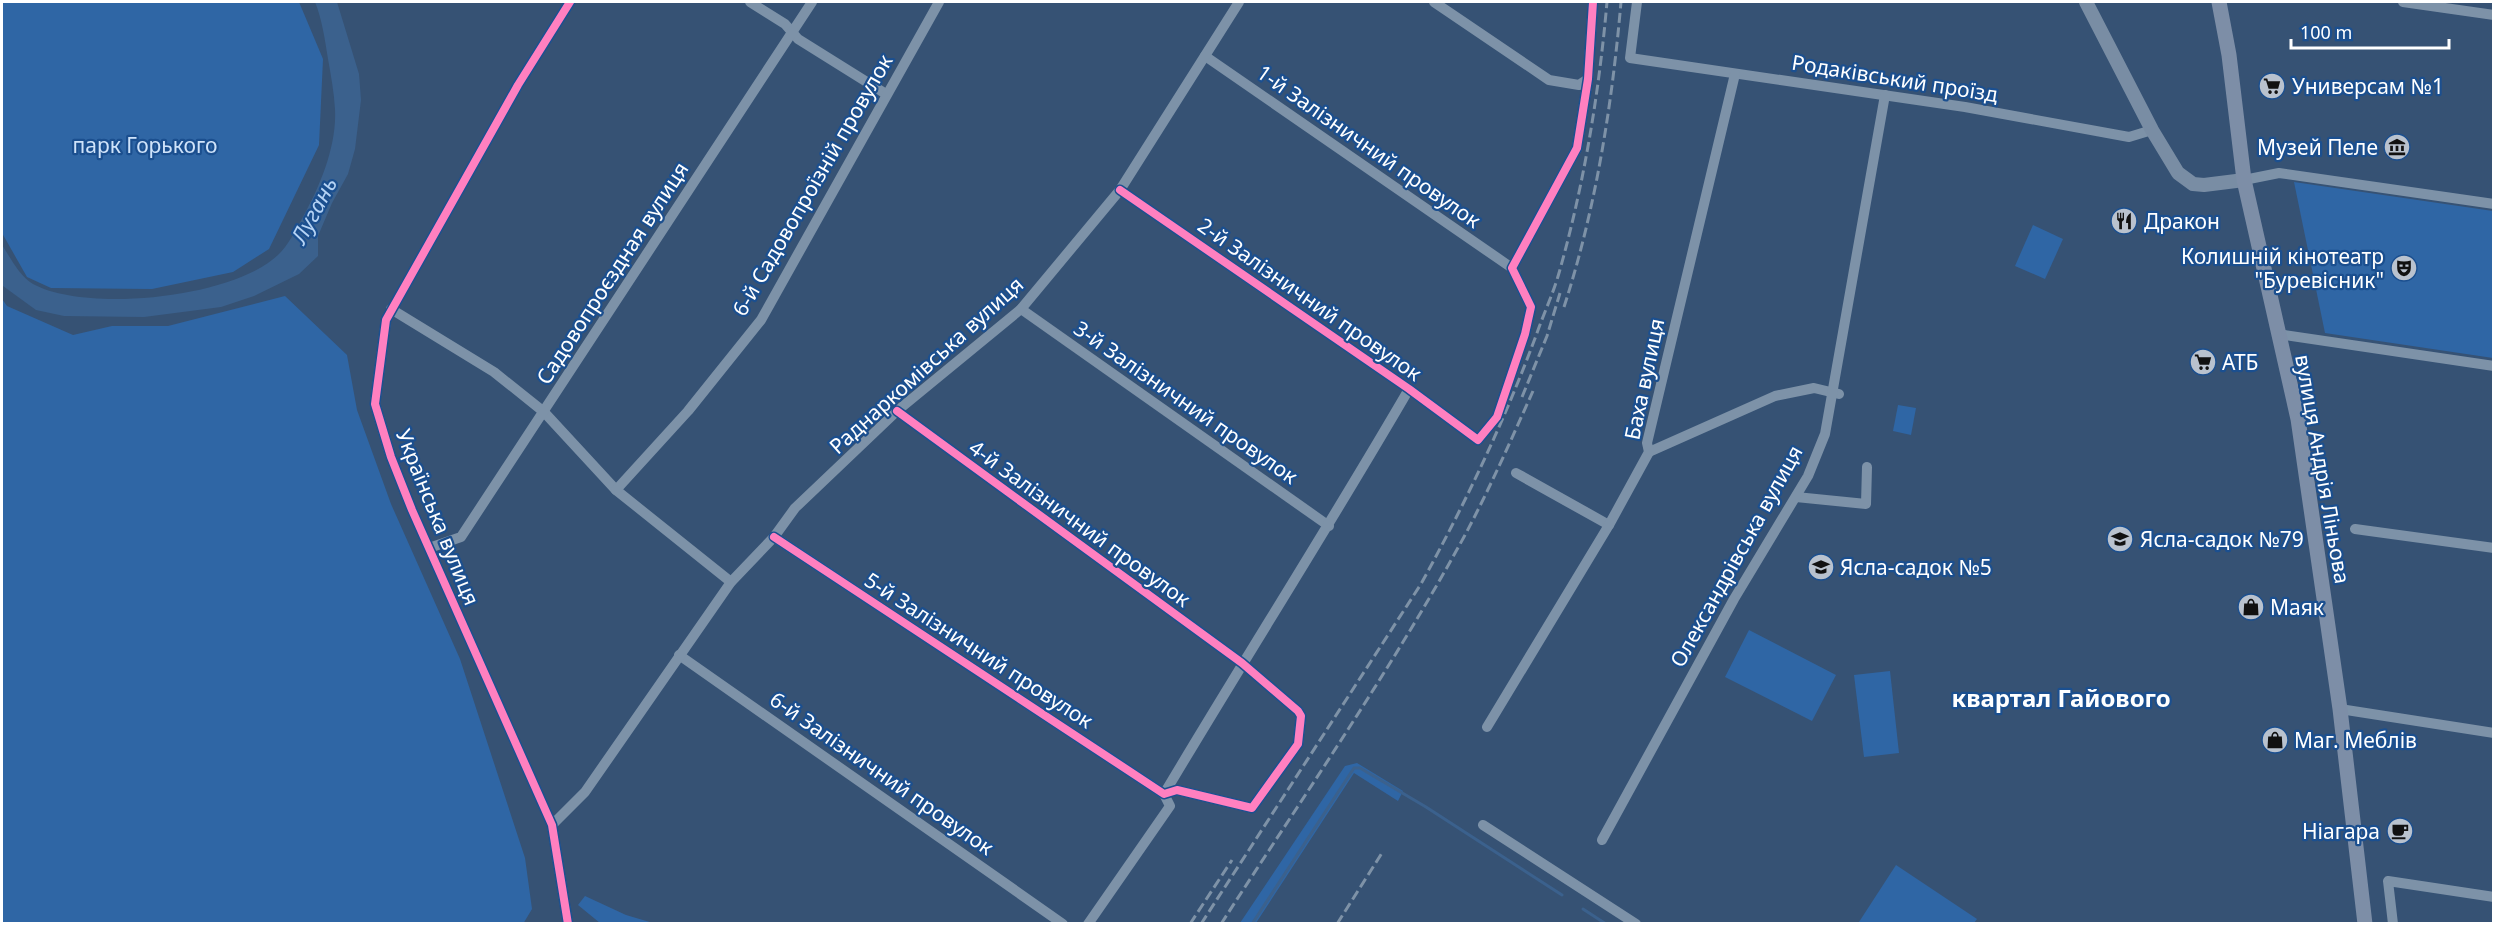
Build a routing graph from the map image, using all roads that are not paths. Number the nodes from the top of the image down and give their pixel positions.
1 (570, 2) edge
2 (750, 2) edge
3 (812, 2) edge
4 (939, 2) edge
5 (1239, 2) edge
6 (1434, 2) edge
7 (1593, 2) edge
8 (1637, 2) edge
9 (2086, 2) edge
10 (2219, 2) edge
11 (2403, 2) edge
12 (2493, 15) edge
13 (792, 34) junction
14 (1205, 56) junction
15 (1735, 74) junction
16 (1588, 79) junction
17 (886, 94) junction
18 (1885, 95) junction
19 (2152, 130) junction
20 (2244, 180) junction
21 (1120, 190) junction
22 (2493, 204) edge
23 (1512, 268) junction
24 (391, 309) junction
25 (1021, 309) junction
26 (2278, 334) junction
27 (2493, 366) edge
28 (1409, 389) junction
29 (1837, 394) junction
30 (897, 411) junction
31 (544, 412) junction
32 (1649, 452) junction
33 (1867, 467) dead end
34 (1516, 473) dead end
35 (616, 490) junction
36 (1796, 497) junction
37 (1609, 525) junction
38 (1329, 526) junction
39 (2355, 529) dead end
40 (774, 537) junction
41 (429, 548) junction
42 (2493, 548) edge
43 (731, 582) junction
44 (679, 655) junction
45 (1242, 663) junction
46 (2340, 709) junction
47 (1487, 727) dead end
48 (2493, 733) edge
49 (1164, 794) junction
50 (552, 825) junction
51 (1483, 825) dead end
52 (1602, 840) dead end
53 (2493, 897) edge
54 (568, 924) edge
55 (1063, 924) edge
56 (1088, 924) edge
57 (1636, 924) edge
58 (2365, 924) edge
59 (2393, 924) edge

1 - 24 street, Українська вулиця
2 - 13 street
3 - 13 street, Садовопроєздная вулиця
4 - 17 street, 6-й Садовопроїзній провулок
5 - 14 street, Раднаркомівська вулиця
6 - 16 street
7 - 16 street
8 - 15 street, Родаківський проїзд
9 - 19 street
10 - 20 main road, вулиця Андрія Ліньова
11 - 12 street
13 - 17 street
13 - 31 street, Садовопроєздная вулиця
14 - 21 street, Раднаркомівська вулиця
14 - 23 street, 1-й Залізничний провулок
15 - 18 street, Родаківський проїзд
15 - 32 street, Баха вулиця
16 - 23 street
17 - 35 street, 6-й Садовопроїзній провулок
18 - 19 street, Родаківський проїзд
18 - 29 street, Олександрівська вулиця
19 - 20 street
20 - 22 street
20 - 26 main road, вулиця Андрія Ліньова
21 - 25 street, Раднаркомівська вулиця
21 - 28 street, 2-й Залізничний провулок
23 - 28 street, 2-й Залізничний провулок
24 - 31 street
24 - 41 street, Українська вулиця
25 - 30 street, Раднаркомівська вулиця
25 - 38 street, 3-й Залізничний провулок
26 - 27 street
26 - 46 main road, вулиця Андрія Ліньова
28 - 38 street
29 - 32 street
29 - 36 street, Олександрівська вулиця
30 - 40 street, Раднаркомівська вулиця
30 - 45 street, 4-й Залізничний провулок
31 - 35 street
31 - 41 street, Садовопроєздная вулиця
32 - 37 street, Баха вулиця
33 - 36 street
34 - 37 street
35 - 43 street
36 - 52 street, Олександрівська вулиця
37 - 47 street, Баха вулиця
38 - 45 street
39 - 42 street
40 - 43 street, Раднаркомівська вулиця
40 - 49 street, 5-й Залізничний провулок
41 - 50 street, Українська вулиця
43 - 44 street, Раднаркомівська вулиця
44 - 50 street, Раднаркомівська вулиця
44 - 55 street, 6-й Залізничний провулок
45 - 49 street
45 - 49 street, 4-й Залізничний провулок
46 - 48 street
46 - 58 main road, вулиця Андрія Ліньова
49 - 56 street
50 - 54 street, Українська вулиця
51 - 57 street
53 - 59 street

